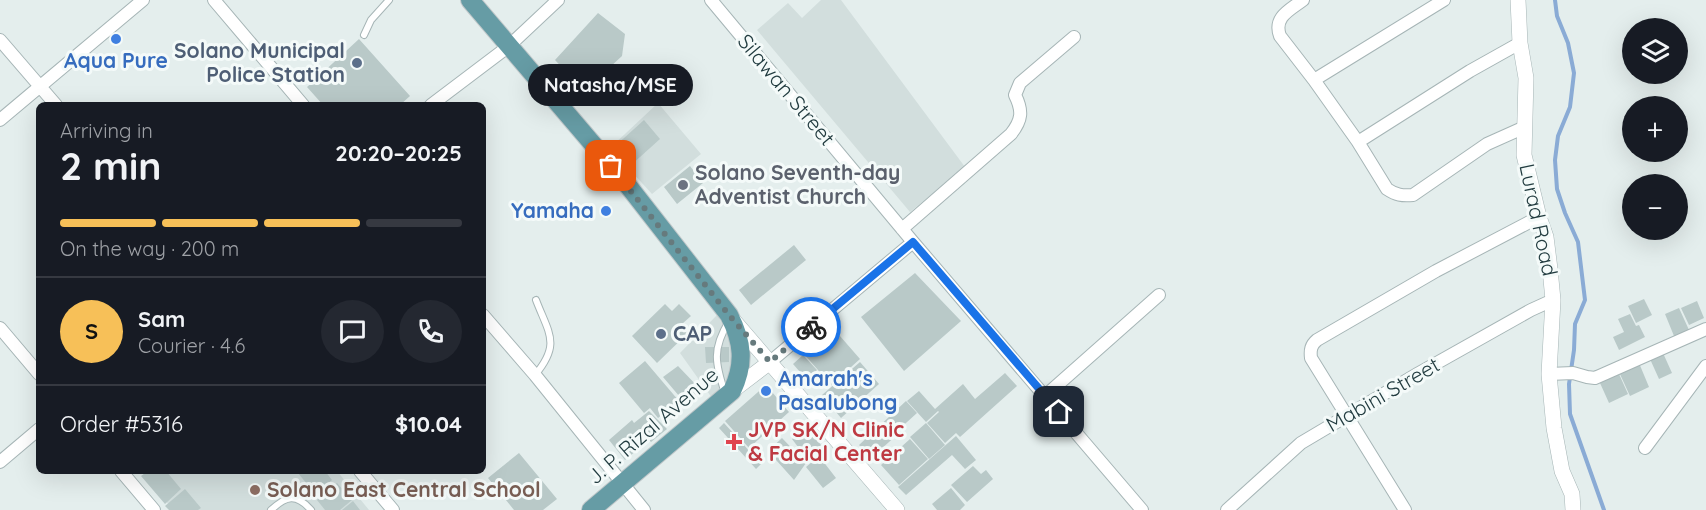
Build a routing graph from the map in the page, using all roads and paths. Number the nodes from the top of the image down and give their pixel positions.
1 (144, 0) edge
2 (214, 0) edge
3 (389, 0) edge
4 (470, 0) edge
5 (558, 0) edge
6 (711, 0) edge
7 (1303, 0) edge
8 (1444, 0) edge
9 (1518, 0) edge
10 (364, 35) dead end
11 (1074, 38) dead end
12 (0, 40) edge
13 (1520, 43) junction
14 (509, 46) junction
15 (1314, 80) junction
16 (39, 85) junction
17 (53, 102) edge
18 (300, 102) edge
19 (435, 102) edge
20 (0, 120) edge
21 (1525, 127) junction
22 (1359, 142) junction
23 (1539, 218) junction
24 (902, 229) junction
25 (913, 242) junction
26 (1159, 295) dead end
27 (537, 300) dead end
28 (1553, 300) junction
29 (730, 317) junction
30 (486, 318) edge
31 (0, 328) edge
32 (1706, 329) edge
33 (770, 362) junction
34 (1706, 366) edge
35 (36, 370) edge
36 (1561, 373) junction
37 (535, 375) junction
38 (729, 394) junction
39 (1045, 396) junction
40 (1347, 416) junction
41 (36, 432) edge
42 (1645, 448) dead end
43 (0, 462) edge
44 (123, 474) edge
45 (363, 474) edge
46 (622, 484) junction
47 (153, 510) edge
48 (271, 510) edge
49 (311, 510) edge
50 (393, 510) edge
51 (591, 510) edge
52 (644, 510) edge
53 (897, 510) edge
54 (1142, 510) edge
55 (1227, 510) edge
56 (1405, 510) edge
57 (1573, 510) edge

1 - 16 street
2 - 18 street
3 - 10 lane
4 - 14 main road, J. P. Rizal Avenue
5 - 14 street
6 - 24 street, Silawan Street
7 - 15 street
8 - 15 street
9 - 13 street, Lurad Road
11 - 24 street
12 - 16 street
13 - 21 street, Lurad Road
13 - 22 street
14 - 19 street
14 - 29 main road, J. P. Rizal Avenue
15 - 22 street
16 - 17 street
16 - 20 street
21 - 22 street
21 - 23 street, Lurad Road
23 - 28 street, Lurad Road
23 - 40 street
24 - 25 street, Silawan Street
25 - 33 street
25 - 39 street, Silawan Street
26 - 39 street
27 - 37 lane
28 - 36 street, Lurad Road
28 - 40 street, Mabini Street
29 - 33 street
29 - 38 main road, J. P. Rizal Avenue
29 - 38 lane
30 - 37 street
31 - 35 street
32 - 36 street
33 - 38 street
33 - 53 street
34 - 42 street
36 - 57 street, Lurad Road
37 - 46 street
38 - 46 main road, J. P. Rizal Avenue
39 - 54 street, Silawan Street
40 - 55 street, Mabini Street
40 - 56 street
41 - 43 street
44 - 47 street
45 - 50 street
46 - 51 main road, J. P. Rizal Avenue
46 - 52 street
48 - 49 lane

